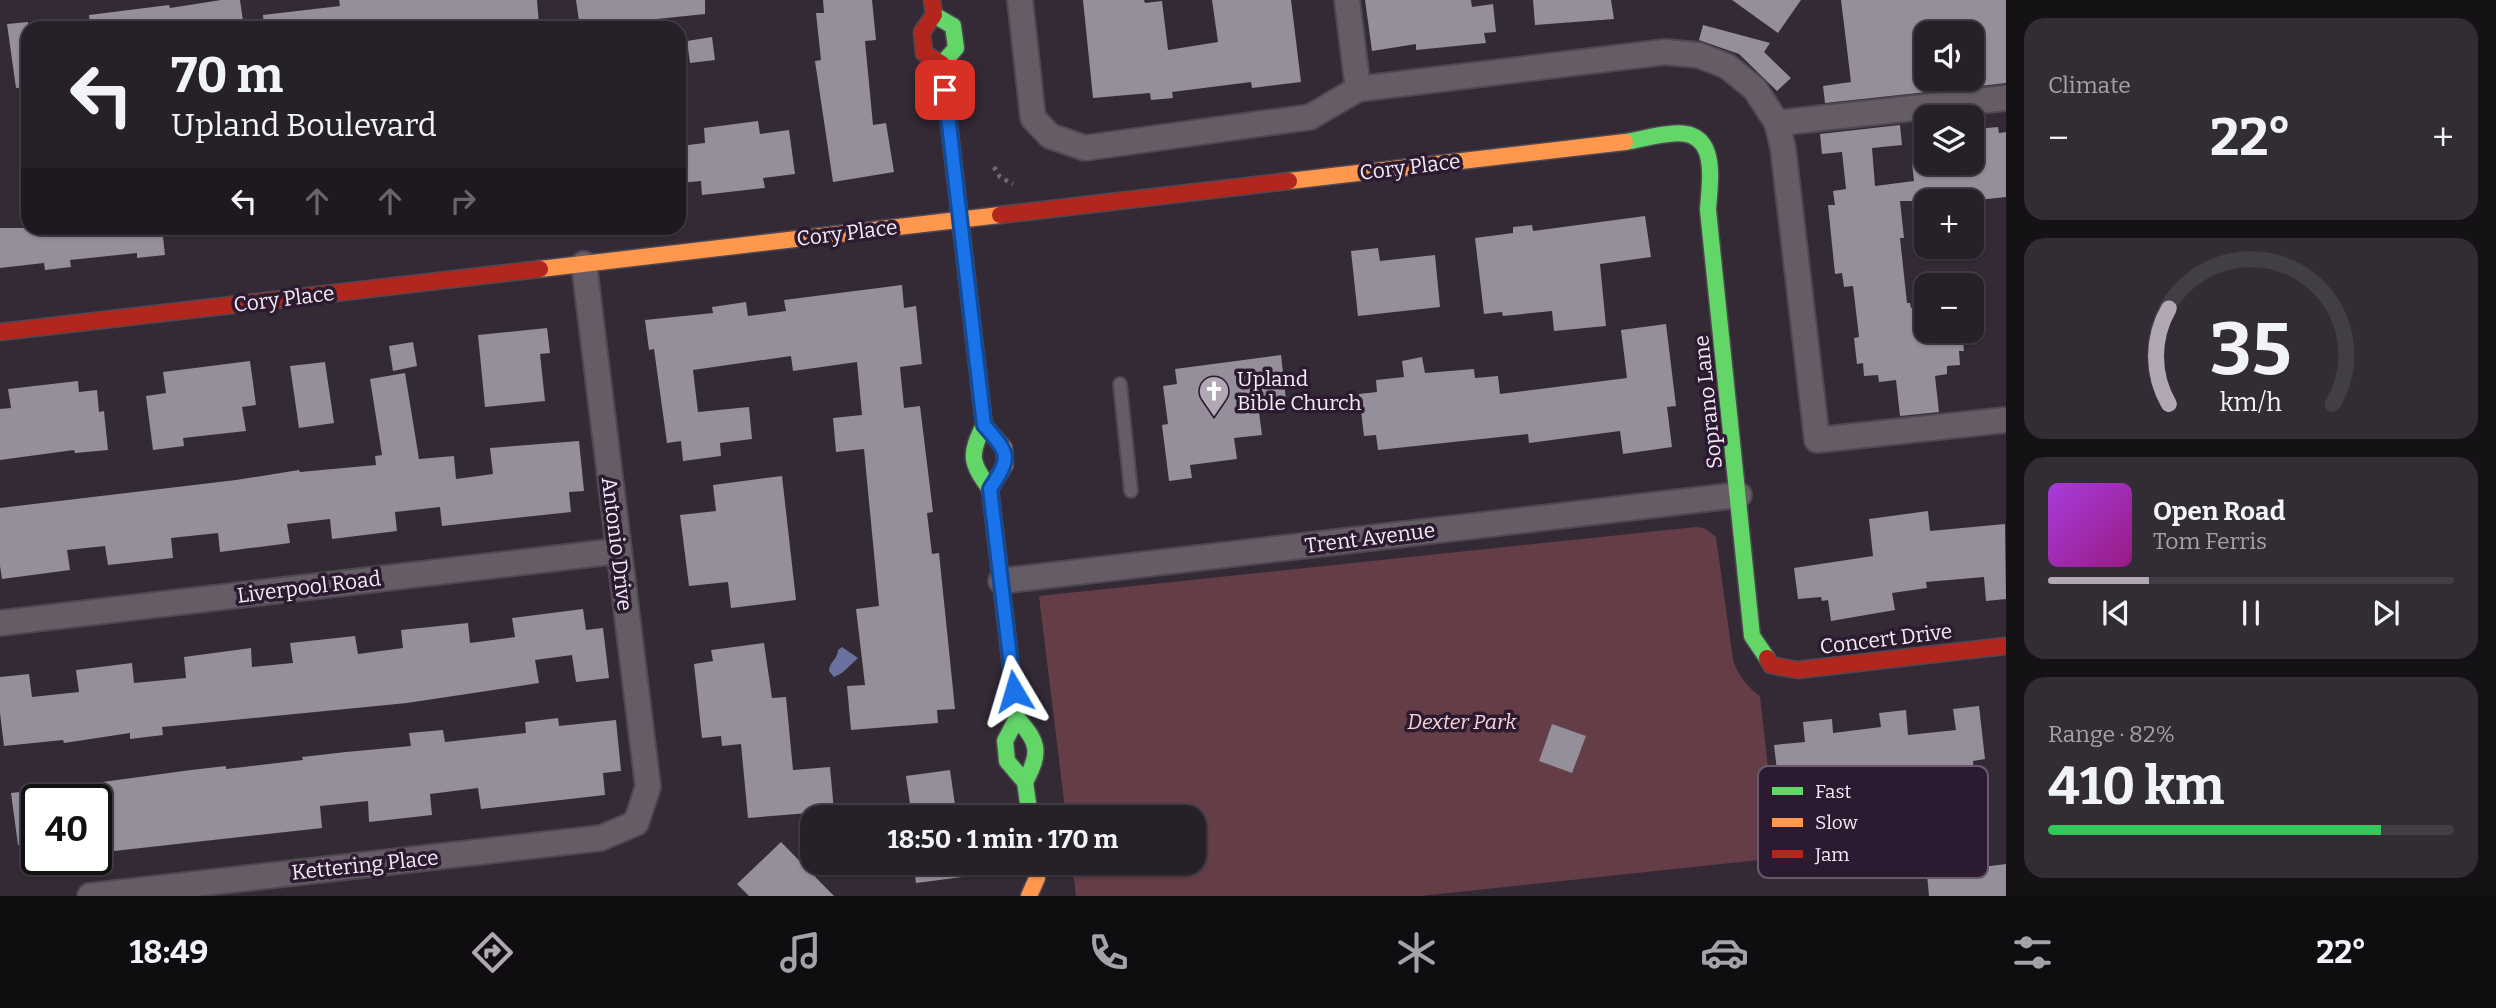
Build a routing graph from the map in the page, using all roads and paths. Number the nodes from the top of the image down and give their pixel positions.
1 (1020, 0) edge
2 (1347, 0) edge
3 (933, 8) edge
4 (942, 64) junction
5 (1358, 89) junction
6 (2006, 98) edge
7 (1777, 123) junction
8 (1693, 136) joint
9 (994, 167) dead end
10 (1017, 185) dead end
11 (960, 219) junction
12 (583, 264) junction
13 (0, 332) edge
14 (1120, 384) dead end
15 (2006, 420) edge
16 (984, 425) junction
17 (990, 489) junction
18 (1131, 491) dead end
19 (1739, 495) junction
20 (618, 551) junction
21 (1001, 581) junction
22 (0, 623) edge
23 (2006, 646) edge
24 (1771, 665) joint
25 (1017, 718) junction
26 (1025, 782) junction
27 (1028, 805) edge
28 (636, 823) joint
29 (1035, 875) edge
30 (1038, 875) edge
31 (90, 896) edge
32 (1029, 896) edge
33 (1051, 896) edge

1 - 5 street
2 - 5 street
3 - 4 street
3 - 4 street
4 - 11 street
5 - 7 street
6 - 7 street
7 - 15 street
8 - 11 street, Cory Place
8 - 19 street, Soprano Lane
9 - 10 path
11 - 12 street, Cory Place
11 - 16 street
12 - 13 street, Cory Place
12 - 20 street, Antonio Drive
14 - 18 lane
16 - 17 street
16 - 17 street
17 - 21 street
19 - 21 street, Trent Avenue
19 - 24 street, Soprano Lane
20 - 22 street, Liverpool Road
20 - 28 street, Antonio Drive
21 - 25 street
23 - 24 street, Concert Drive
25 - 26 street
25 - 26 street
26 - 27 street
28 - 31 street, Kettering Place
29 - 32 street
30 - 33 street

